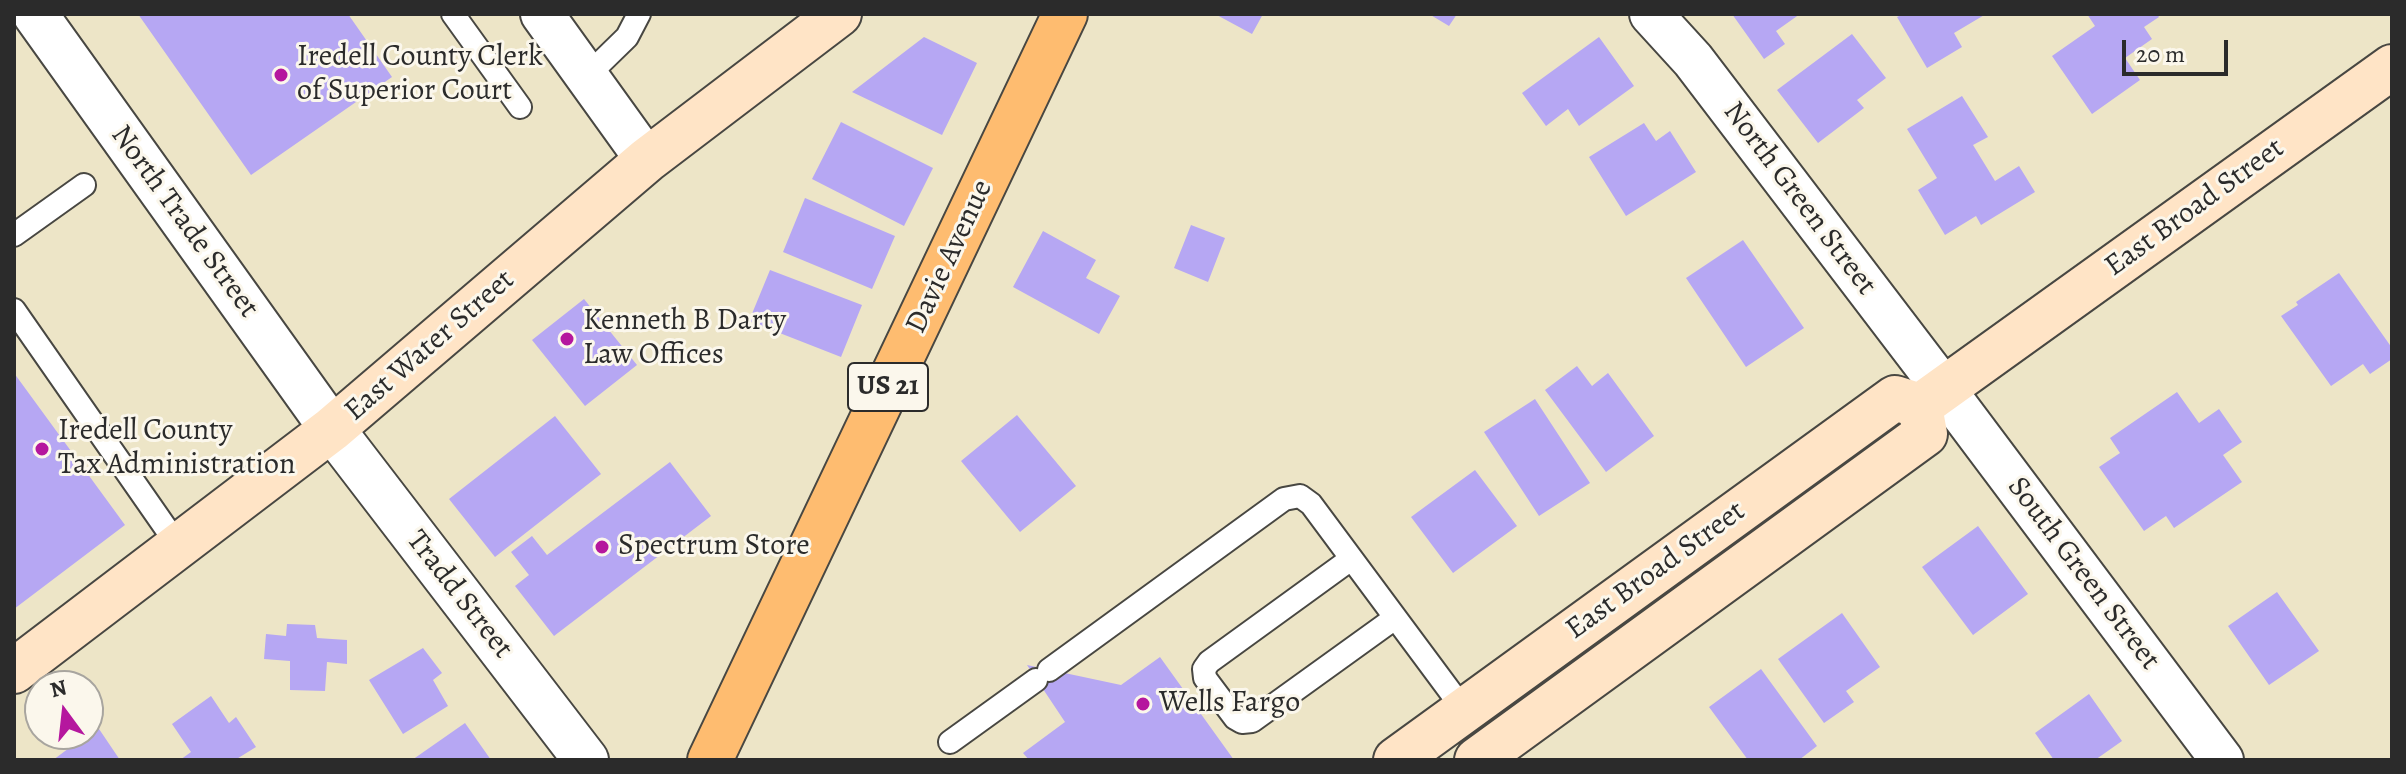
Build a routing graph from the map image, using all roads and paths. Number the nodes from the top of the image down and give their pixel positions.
1 (35, 14) edge
2 (453, 14) edge
3 (542, 14) edge
4 (639, 14) edge
5 (839, 14) edge
6 (1065, 14) edge
7 (1651, 14) edge
8 (2392, 67) edge
9 (587, 76) junction
10 (520, 107) dead end
11 (647, 160) junction
12 (84, 185) dead end
13 (14, 235) edge
14 (14, 310) edge
15 (1932, 397) junction
16 (332, 429) junction
17 (179, 547) junction
18 (1351, 559) junction
19 (1395, 618) junction
20 (14, 671) edge
21 (1464, 710) junction
22 (950, 742) dead end
23 (1485, 754) edge
24 (586, 760) edge
25 (710, 760) edge
26 (1396, 760) edge
27 (2222, 760) edge

1 - 16 street, North Trade Street
2 - 10 lane
3 - 9 street
4 - 9 lane
5 - 11 main road, East Water Street
6 - 25 main road, Davie Avenue / US 21
7 - 15 street, North Green Street
8 - 15 main road, East Broad Street
9 - 11 street
11 - 16 main road, East Water Street
12 - 13 lane
14 - 17 lane
15 - 21 main road, East Broad Street
15 - 23 main road, East Broad Street
15 - 27 street, South Green Street
16 - 17 main road, East Water Street
16 - 24 street, Tradd Street
17 - 20 main road, East Water Street
18 - 19 lane
18 - 19 lane
18 - 22 lane
19 - 21 lane
21 - 23 main road
21 - 26 main road, East Broad Street

